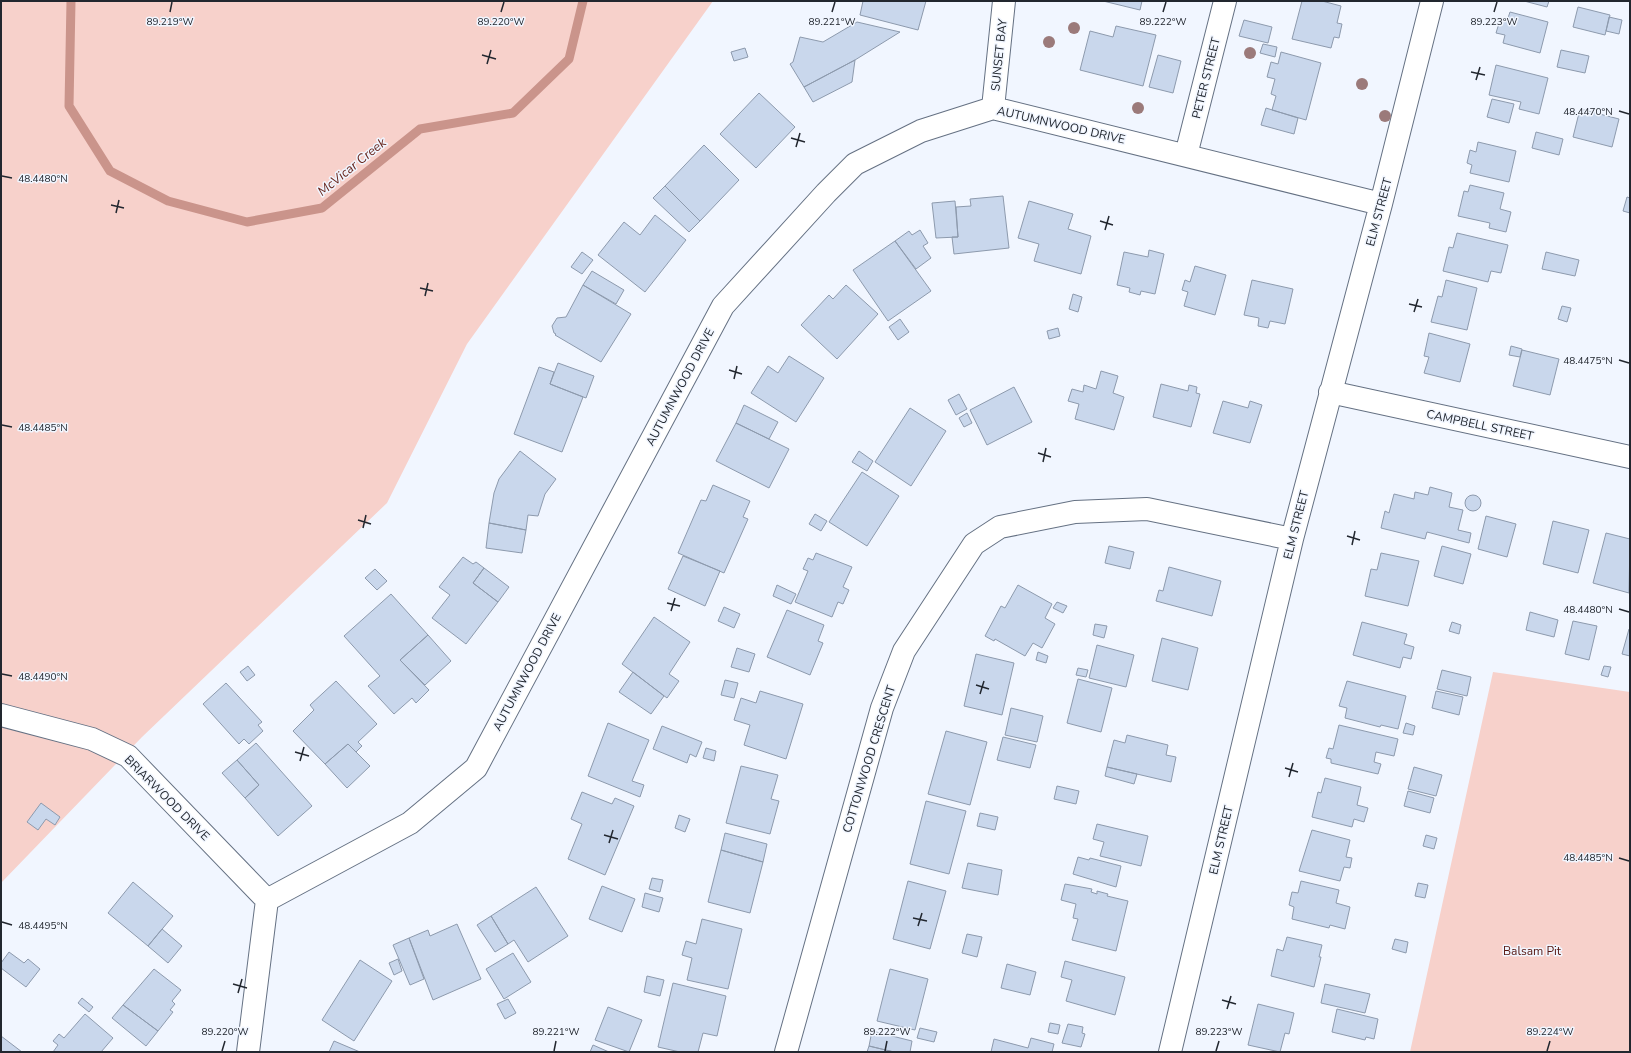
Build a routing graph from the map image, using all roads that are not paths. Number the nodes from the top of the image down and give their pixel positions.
1 (1004, 1) edge
2 (1225, 1) edge
3 (1432, 1) edge
4 (993, 108) junction
5 (1186, 155) junction
6 (1381, 204) junction
7 (1330, 392) junction
8 (1630, 458) edge
9 (1292, 539) junction
10 (1, 715) edge
11 (267, 900) junction
12 (248, 1052) edge
13 (786, 1052) edge
14 (1170, 1052) edge

1 - 4 street, SUNSET BAY
2 - 5 street, PETER STREET
3 - 6 street, ELM STREET
4 - 5 street, AUTUMNWOOD DRIVE
4 - 11 street, AUTUMNWOOD DRIVE
5 - 6 street, AUTUMNWOOD DRIVE
6 - 7 street, ELM STREET
7 - 8 street, CAMPBELL STREET
7 - 9 street, ELM STREET
9 - 13 street, COTTONWOOD CRESCENT
9 - 14 street, ELM STREET
10 - 11 street, BRIARWOOD DRIVE
11 - 12 street

